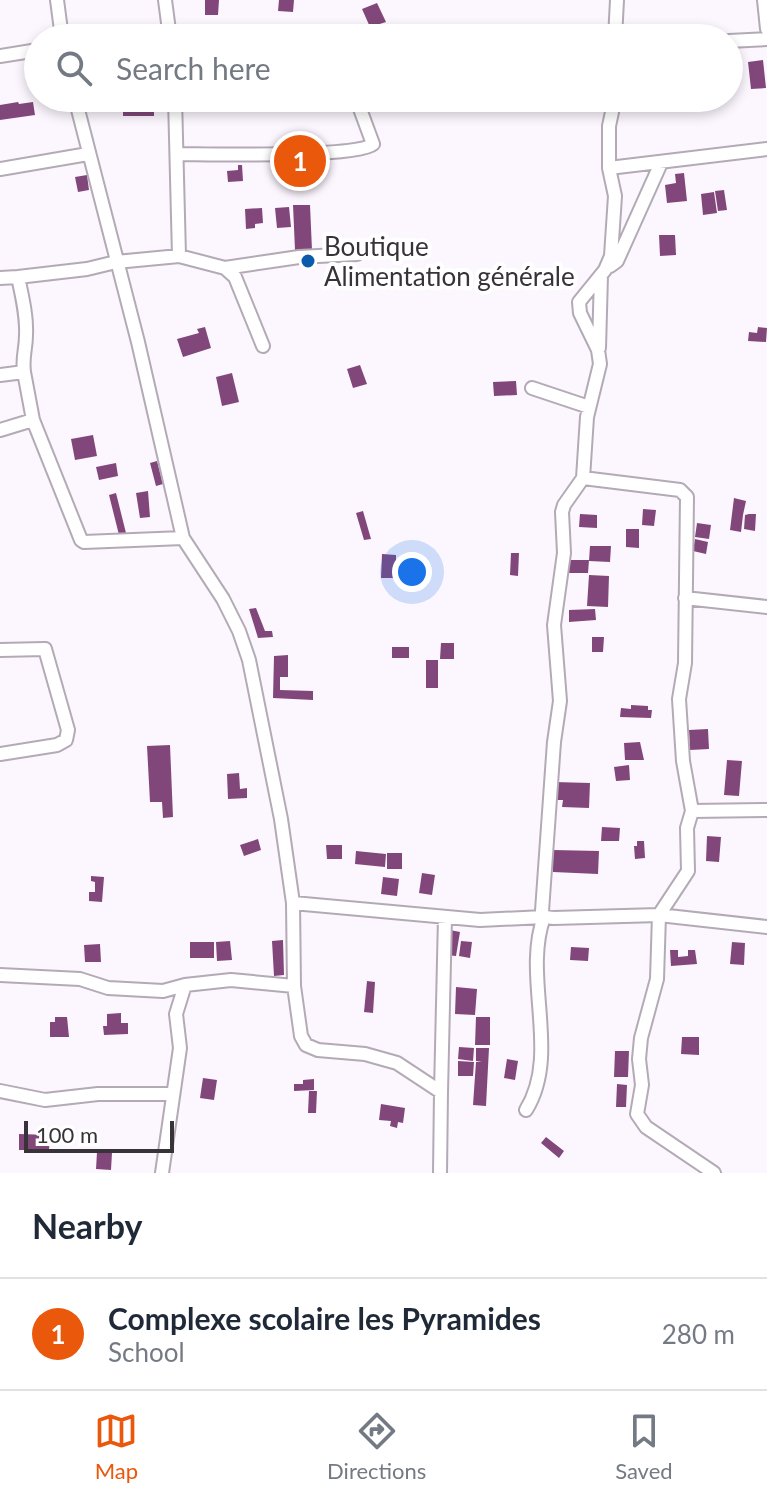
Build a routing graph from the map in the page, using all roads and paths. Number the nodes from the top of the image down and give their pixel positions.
1 (57, 0) edge
2 (165, 0) edge
3 (617, 0) edge
4 (764, 0) edge
5 (60, 24) edge
6 (168, 24) edge
7 (616, 24) edge
8 (767, 29) edge
9 (767, 39) edge
10 (743, 40) edge
11 (24, 52) edge
12 (0, 56) edge
13 (78, 112) edge
14 (176, 112) edge
15 (361, 112) edge
16 (612, 112) edge
17 (767, 149) edge
18 (88, 154) junction
19 (177, 154) junction
20 (661, 163) junction
21 (609, 168) junction
22 (0, 169) edge
23 (357, 254) dead end
24 (179, 256) junction
25 (116, 262) junction
26 (225, 268) junction
27 (603, 272) junction
28 (18, 277) junction
29 (0, 278) edge
30 (263, 346) dead end
31 (599, 357) junction
32 (24, 372) junction
33 (0, 375) edge
34 (532, 388) dead end
35 (589, 407) junction
36 (33, 420) junction
37 (0, 430) edge
38 (583, 478) junction
39 (183, 538) junction
40 (685, 598) junction
41 (767, 607) edge
42 (0, 650) edge
43 (0, 754) edge
44 (767, 810) edge
45 (692, 811) junction
46 (293, 903) junction
47 (659, 915) junction
48 (445, 917) junction
49 (544, 917) junction
50 (767, 927) edge
51 (0, 975) edge
52 (185, 985) junction
53 (294, 986) junction
54 (0, 1091) edge
55 (441, 1092) junction
56 (172, 1094) junction
57 (526, 1110) dead end
58 (162, 1173) edge
59 (440, 1173) edge
60 (714, 1173) edge

1 - 5 street
2 - 6 street
3 - 7 street
4 - 8 street
9 - 10 street
11 - 12 street
13 - 18 street
14 - 19 street
15 - 19 street
16 - 21 street
17 - 20 street
18 - 22 street
18 - 25 street
19 - 24 street
20 - 21 street
20 - 27 street
21 - 27 street
23 - 26 street
24 - 25 street
24 - 26 street
25 - 28 street
25 - 39 street
26 - 30 street
27 - 31 street
27 - 31 street
28 - 29 street
28 - 32 street
31 - 35 street
32 - 33 street
32 - 36 street
34 - 35 street
35 - 38 street
36 - 37 street
36 - 39 street
38 - 40 street
38 - 49 street
39 - 46 street
40 - 41 street
40 - 45 street
42 - 43 street
44 - 45 street
45 - 47 street
46 - 48 street
46 - 53 street
47 - 49 street
47 - 50 street
47 - 60 street
48 - 49 street
48 - 55 street
49 - 57 street
51 - 52 street
52 - 53 street
52 - 56 street
53 - 55 street
54 - 56 street
55 - 59 street
56 - 58 street

